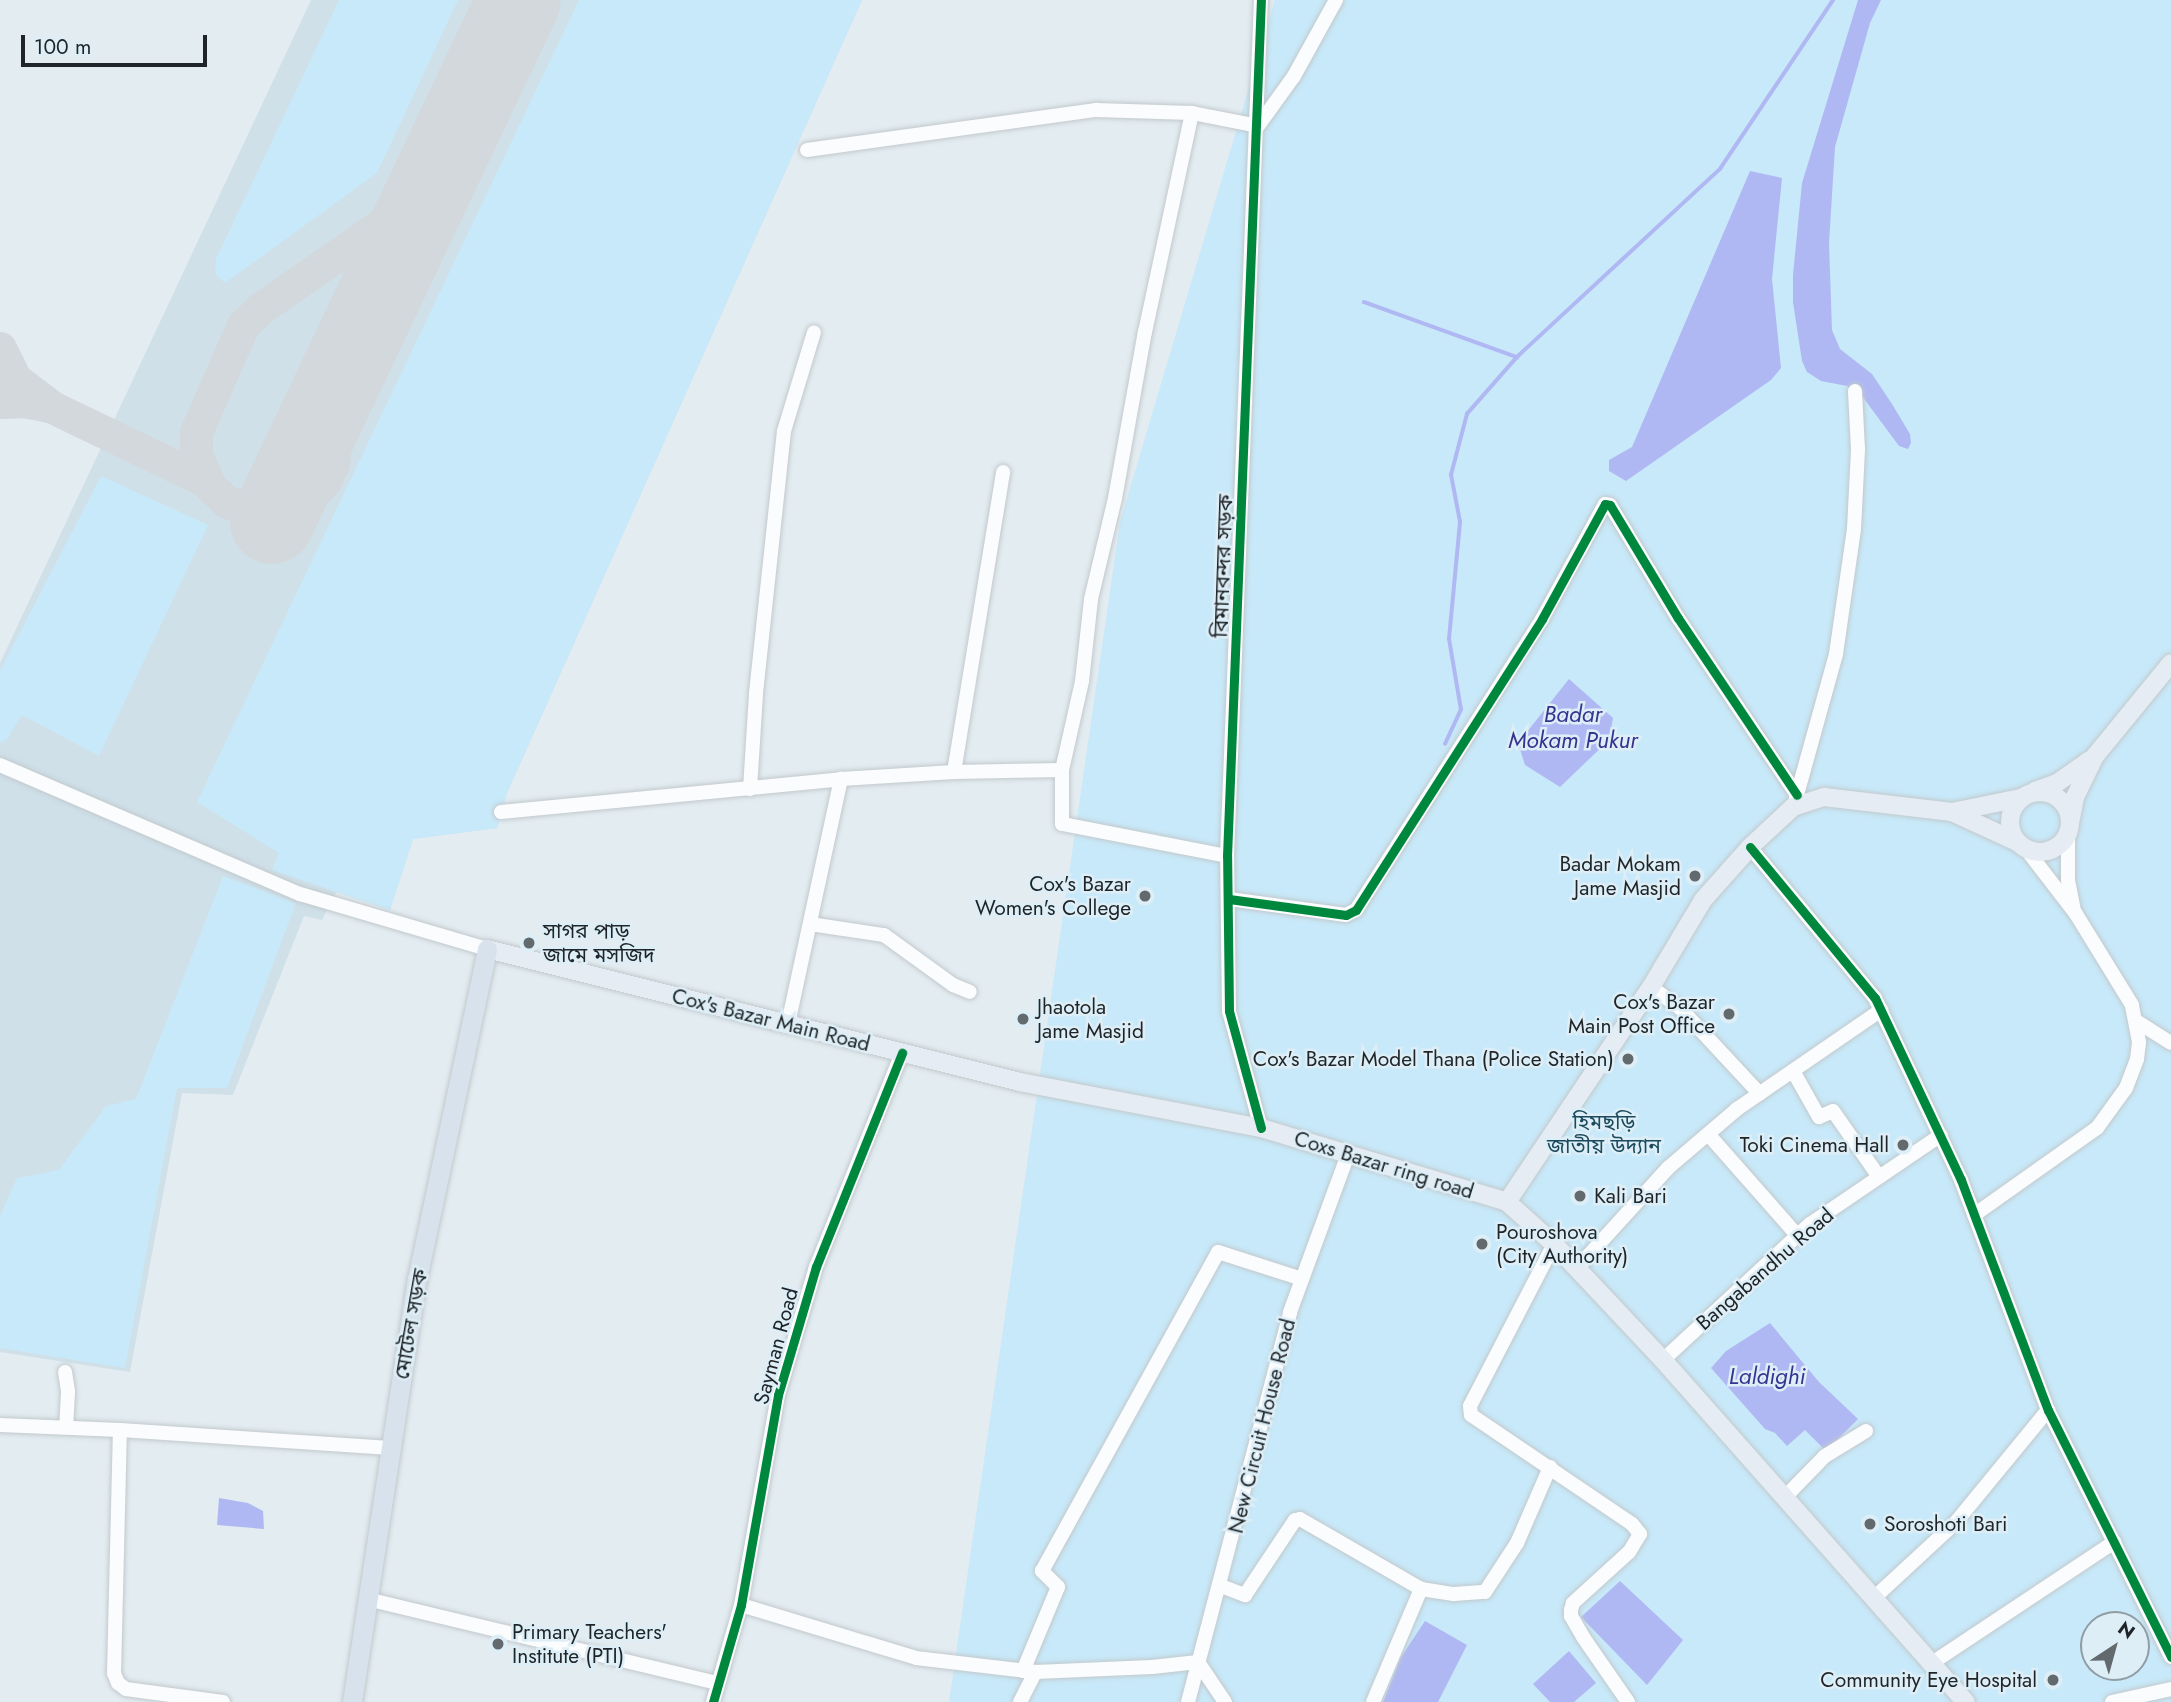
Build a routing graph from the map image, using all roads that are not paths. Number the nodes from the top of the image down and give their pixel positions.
1 (1261, 0) edge
2 (1336, 0) edge
3 (1192, 113) junction
4 (1258, 126) junction
5 (807, 150) dead end
6 (814, 332) dead end
7 (1855, 391) dead end
8 (1003, 472) dead end
9 (2171, 663) edge
10 (2095, 756) junction
11 (0, 765) edge
12 (1062, 770) junction
13 (954, 772) junction
14 (841, 779) junction
15 (750, 789) junction
16 (2026, 796) junction
17 (1795, 801) junction
18 (500, 812) dead end
19 (1952, 812) junction
20 (2069, 829) junction
21 (2021, 845) junction
22 (1750, 847) junction
23 (1227, 856) junction
24 (1229, 899) junction
25 (2076, 914) junction
26 (810, 923) junction
27 (487, 948) junction
28 (1651, 987) junction
29 (970, 992) dead end
30 (1881, 1010) junction
31 (2136, 1021) junction
32 (788, 1024) junction
33 (2171, 1043) edge
34 (902, 1053) junction
35 (1793, 1071) junction
36 (1760, 1094) junction
37 (1261, 1128) junction
38 (1708, 1134) junction
39 (1941, 1135) junction
40 (1348, 1154) junction
41 (1879, 1177) junction
42 (1507, 1202) junction
43 (1975, 1215) junction
44 (1798, 1236) junction
45 (1554, 1244) junction
46 (1577, 1268) junction
47 (1302, 1279) junction
48 (1662, 1360) junction
49 (65, 1372) dead end
50 (2048, 1410) junction
51 (0, 1425) edge
52 (66, 1427) junction
53 (120, 1430) junction
54 (1866, 1432) dead end
55 (390, 1448) junction
56 (1550, 1467) junction
57 (1785, 1497) junction
58 (2114, 1542) junction
59 (1221, 1586) junction
60 (1421, 1589) junction
61 (1875, 1597) junction
62 (367, 1599) junction
63 (741, 1605) junction
64 (2171, 1657) edge
65 (1198, 1662) junction
66 (1932, 1663) junction
67 (1029, 1672) junction
68 (717, 1683) junction
69 (2171, 1689) edge
70 (223, 1702) edge
71 (352, 1702) edge
72 (713, 1702) edge
73 (1020, 1702) edge
74 (1188, 1702) edge
75 (1225, 1702) edge
76 (1373, 1702) edge
77 (1628, 1702) edge
78 (1966, 1702) edge
79 (2112, 1702) edge

1 - 4 street, বিমানবন্দর সড়ক
2 - 4 street
3 - 4 street
3 - 5 street
3 - 12 street
4 - 23 street, বিমানবন্দর সড়ক
6 - 15 street
7 - 17 street
8 - 13 street
9 - 10 main road
10 - 16 main road
10 - 20 main road
11 - 27 street
12 - 13 street
12 - 23 street
13 - 14 street
14 - 15 street
14 - 26 street
15 - 18 street
16 - 19 main road
16 - 20 main road
16 - 21 main road
17 - 19 main road
17 - 22 main road
17 - 24 street
19 - 21 main road
20 - 21 main road
20 - 25 street
21 - 25 street
22 - 28 main road
22 - 30 street
23 - 24 street, বিমানবন্দর সড়ক
24 - 37 street, বিমানবন্দর সড়ক
25 - 31 street
26 - 29 street
26 - 32 street
27 - 32 main road, Cox's Bazar Main Road
27 - 55 highway, মোটেল সড়ক
28 - 36 street
28 - 42 main road
30 - 35 street
30 - 39 street
31 - 33 street
31 - 43 street
32 - 34 main road, Cox's Bazar Main Road
34 - 37 main road, Cox's Bazar Main Road
34 - 63 street, Sayman Road
35 - 36 street
35 - 41 street
36 - 38 street
37 - 40 main road, Coxs Bazar ring road
38 - 44 street
38 - 46 street
39 - 41 street, Bangabandhu Road
39 - 43 street
40 - 42 main road, Coxs Bazar ring road
40 - 47 street, New Circuit House Road
41 - 44 street, Bangabandhu Road
42 - 45 main road
43 - 50 street
44 - 48 street, Bangabandhu Road
45 - 46 main road
45 - 56 street
46 - 48 main road
47 - 59 street, New Circuit House Road
47 - 67 street
48 - 57 main road
49 - 52 street
50 - 58 street
50 - 61 street
51 - 52 street
52 - 53 street
53 - 55 street
53 - 70 street
54 - 57 street
55 - 62 highway, মোটেল সড়ক
56 - 60 street
56 - 77 street
57 - 61 main road
58 - 64 street
58 - 66 street
59 - 60 street
59 - 65 street, New Circuit House Road
60 - 76 street
61 - 66 main road
62 - 68 street
62 - 71 highway, মোটেল সড়ক
63 - 67 street
63 - 68 street, Sayman Road
65 - 67 street
65 - 74 street, New Circuit House Road
65 - 75 street
66 - 78 main road
67 - 73 street
68 - 72 street, Sayman Road
69 - 79 street

